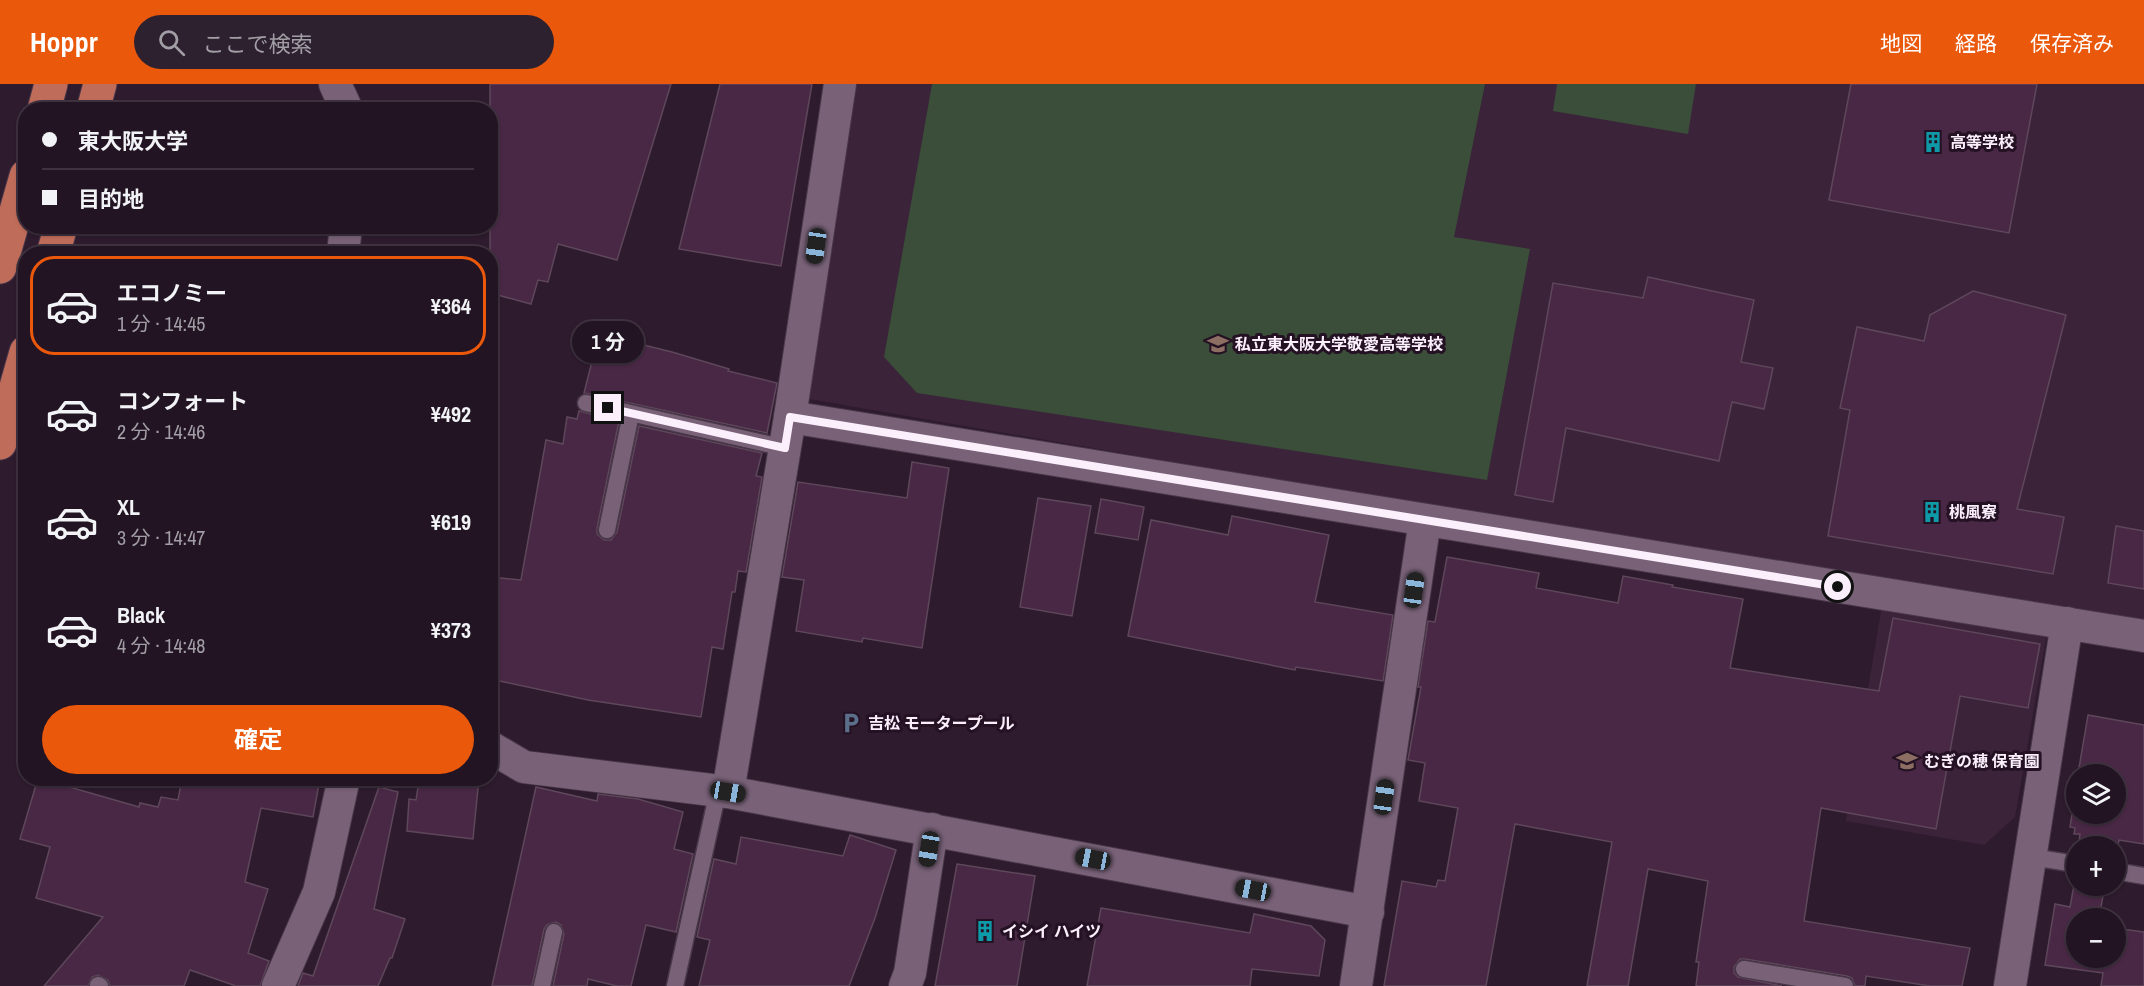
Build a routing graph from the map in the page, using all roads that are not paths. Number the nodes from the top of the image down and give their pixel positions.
1 (51, 84) edge
2 (100, 84) edge
3 (335, 84) edge
4 (840, 84) edge
5 (46, 102) edge
6 (95, 102) edge
7 (343, 102) edge
8 (18, 204) edge
9 (0, 267) edge
10 (18, 380) edge
11 (585, 404) dead end
12 (631, 414) junction
13 (790, 417) junction
14 (0, 443) edge
15 (785, 448) junction
16 (1425, 520) junction
17 (607, 530) dead end
18 (2067, 623) junction
19 (2144, 636) edge
20 (498, 752) edge
21 (342, 786) edge
22 (723, 791) junction
23 (932, 829) junction
24 (2031, 856) junction
25 (2066, 862) edge
26 (2126, 873) edge
27 (2144, 876) edge
28 (1368, 912) junction
29 (554, 932) dead end
30 (1744, 969) dead end
31 (278, 986) edge
32 (542, 986) edge
33 (675, 986) edge
34 (905, 986) edge
35 (1356, 986) edge
36 (1845, 986) edge
37 (2010, 986) edge

1 - 5 highway
2 - 6 highway
3 - 7 street
4 - 13 street
8 - 9 highway
10 - 14 highway
11 - 12 lane
12 - 15 lane
12 - 17 lane
13 - 15 street
13 - 16 street
15 - 22 street
16 - 18 street
16 - 28 street
18 - 19 street
18 - 24 street
20 - 22 street
21 - 31 street
22 - 23 street
22 - 33 lane
23 - 28 street
23 - 34 street
24 - 25 lane
24 - 37 street
26 - 27 lane
28 - 35 street
29 - 32 lane
30 - 36 lane

